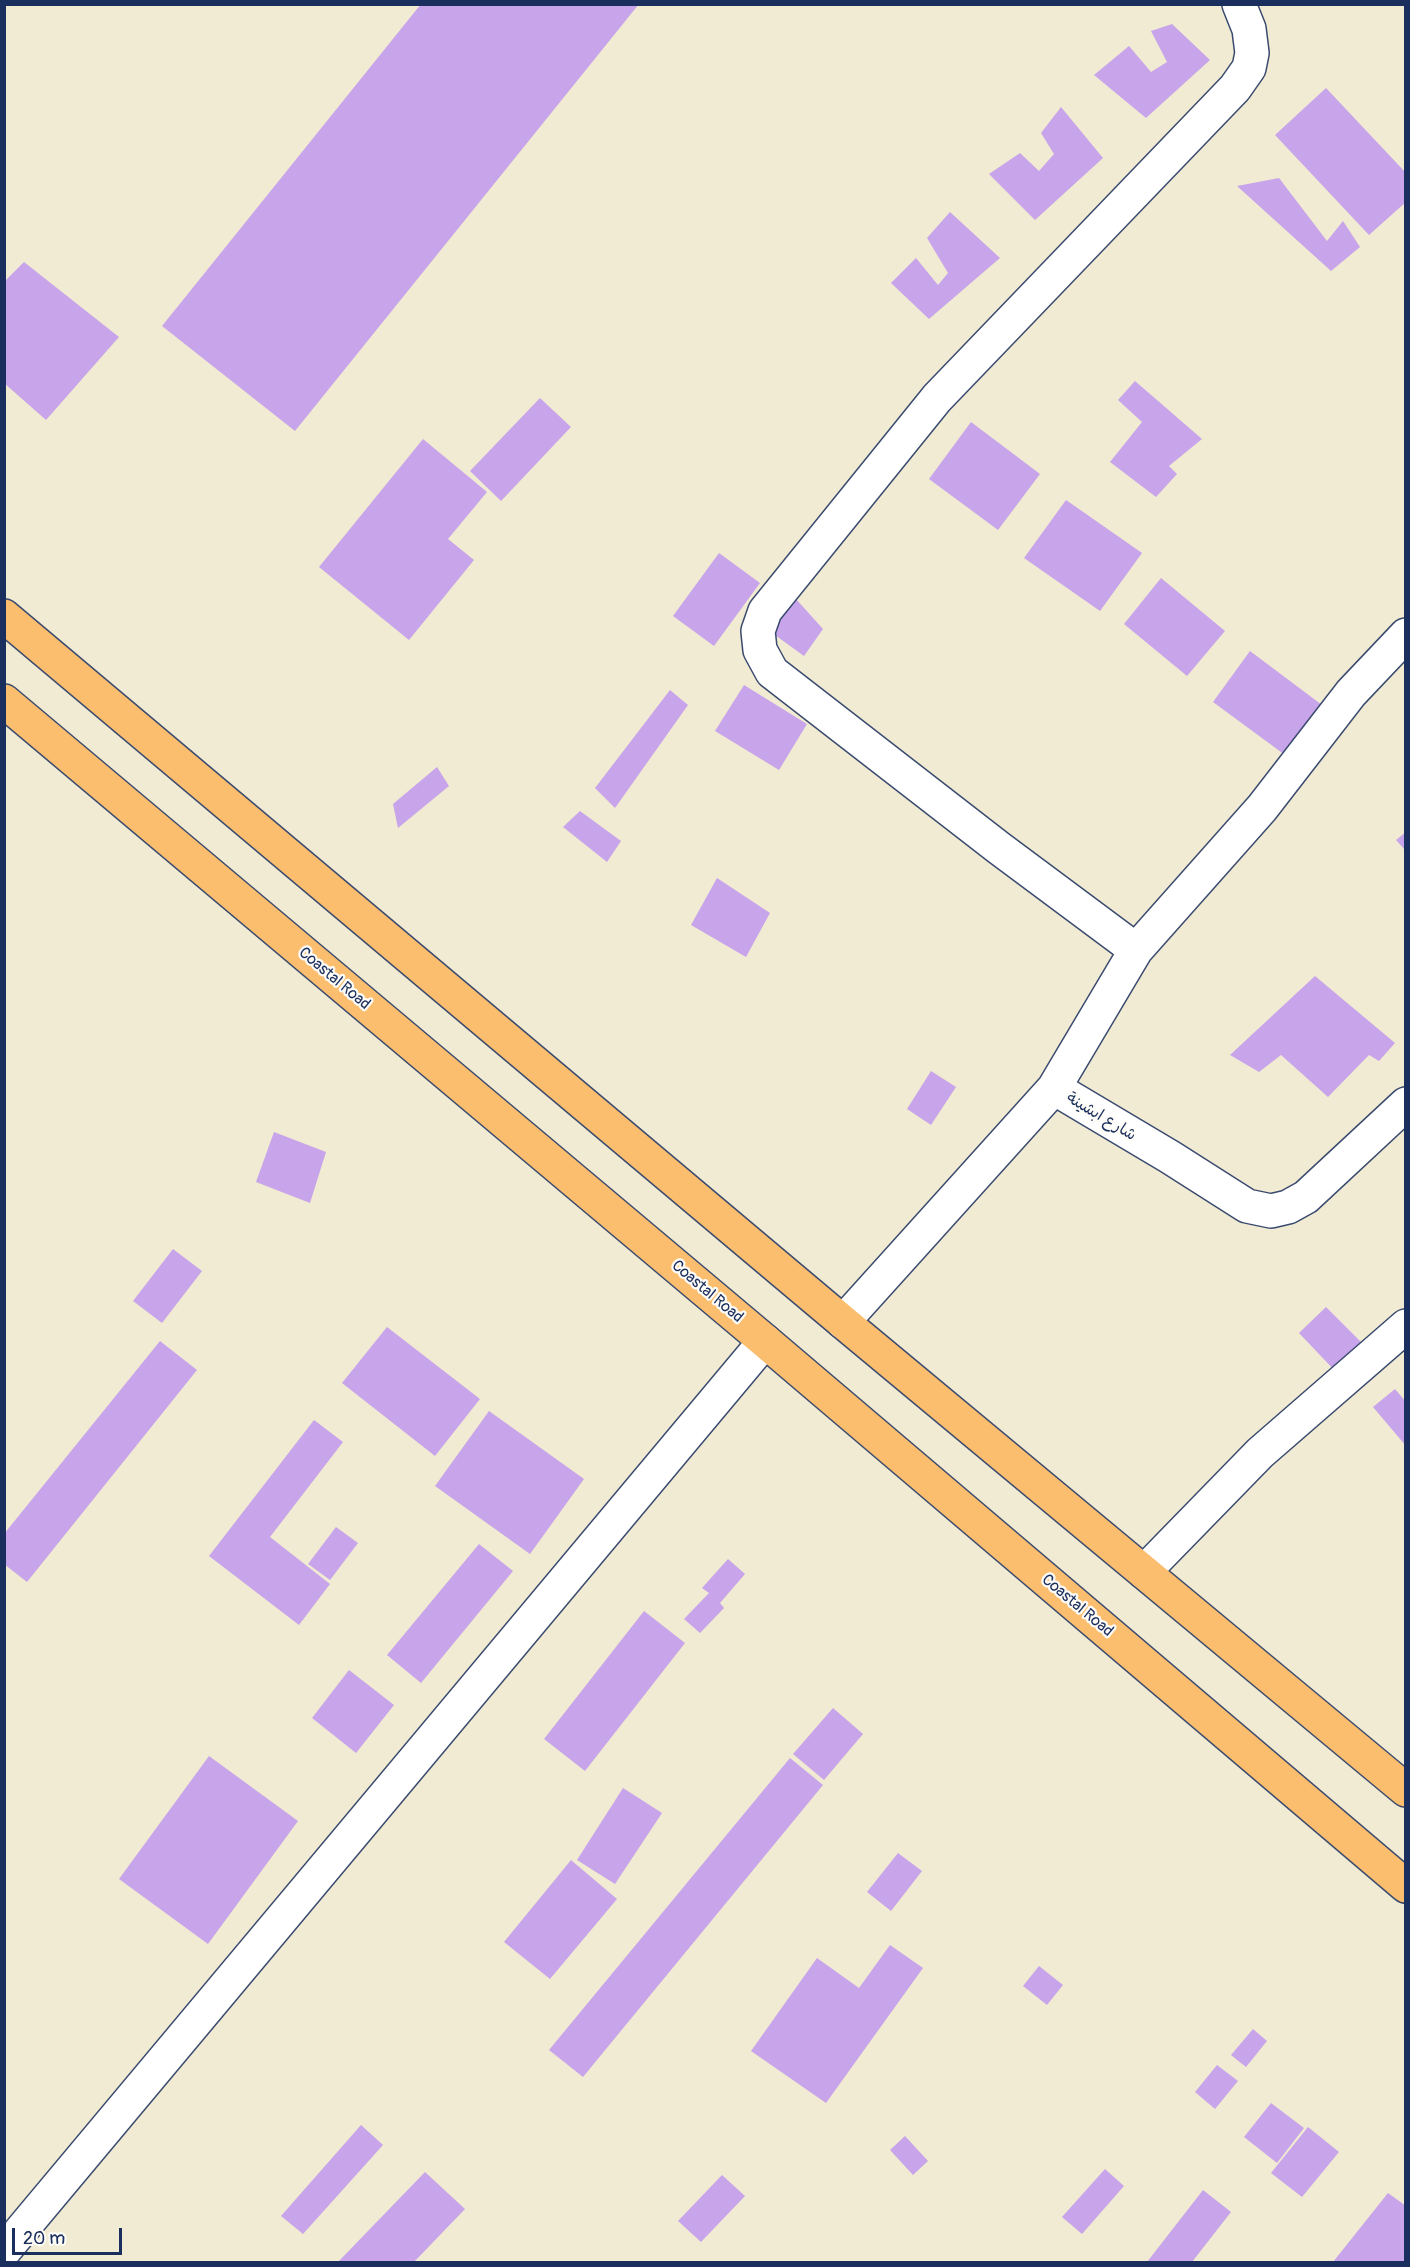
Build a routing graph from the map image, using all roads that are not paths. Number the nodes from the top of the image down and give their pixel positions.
1 (1239, 4) edge
2 (4, 616) edge
3 (1406, 635) edge
4 (4, 701) edge
5 (1136, 950) junction
6 (1054, 1088) junction
7 (1406, 1104) edge
8 (843, 1322) junction
9 (1406, 1326) edge
10 (765, 1341) junction
11 (1144, 1572) junction
12 (1406, 1790) edge
13 (1406, 1886) edge
14 (4, 2251) edge

1 - 5 street
2 - 8 highway
3 - 5 street
4 - 10 highway, Coastal Road
5 - 6 street
6 - 7 street, شارع ابشينة
6 - 8 street, شارع ابشينة
8 - 11 highway
9 - 11 street
10 - 13 highway, Coastal Road
10 - 14 street
11 - 12 highway

